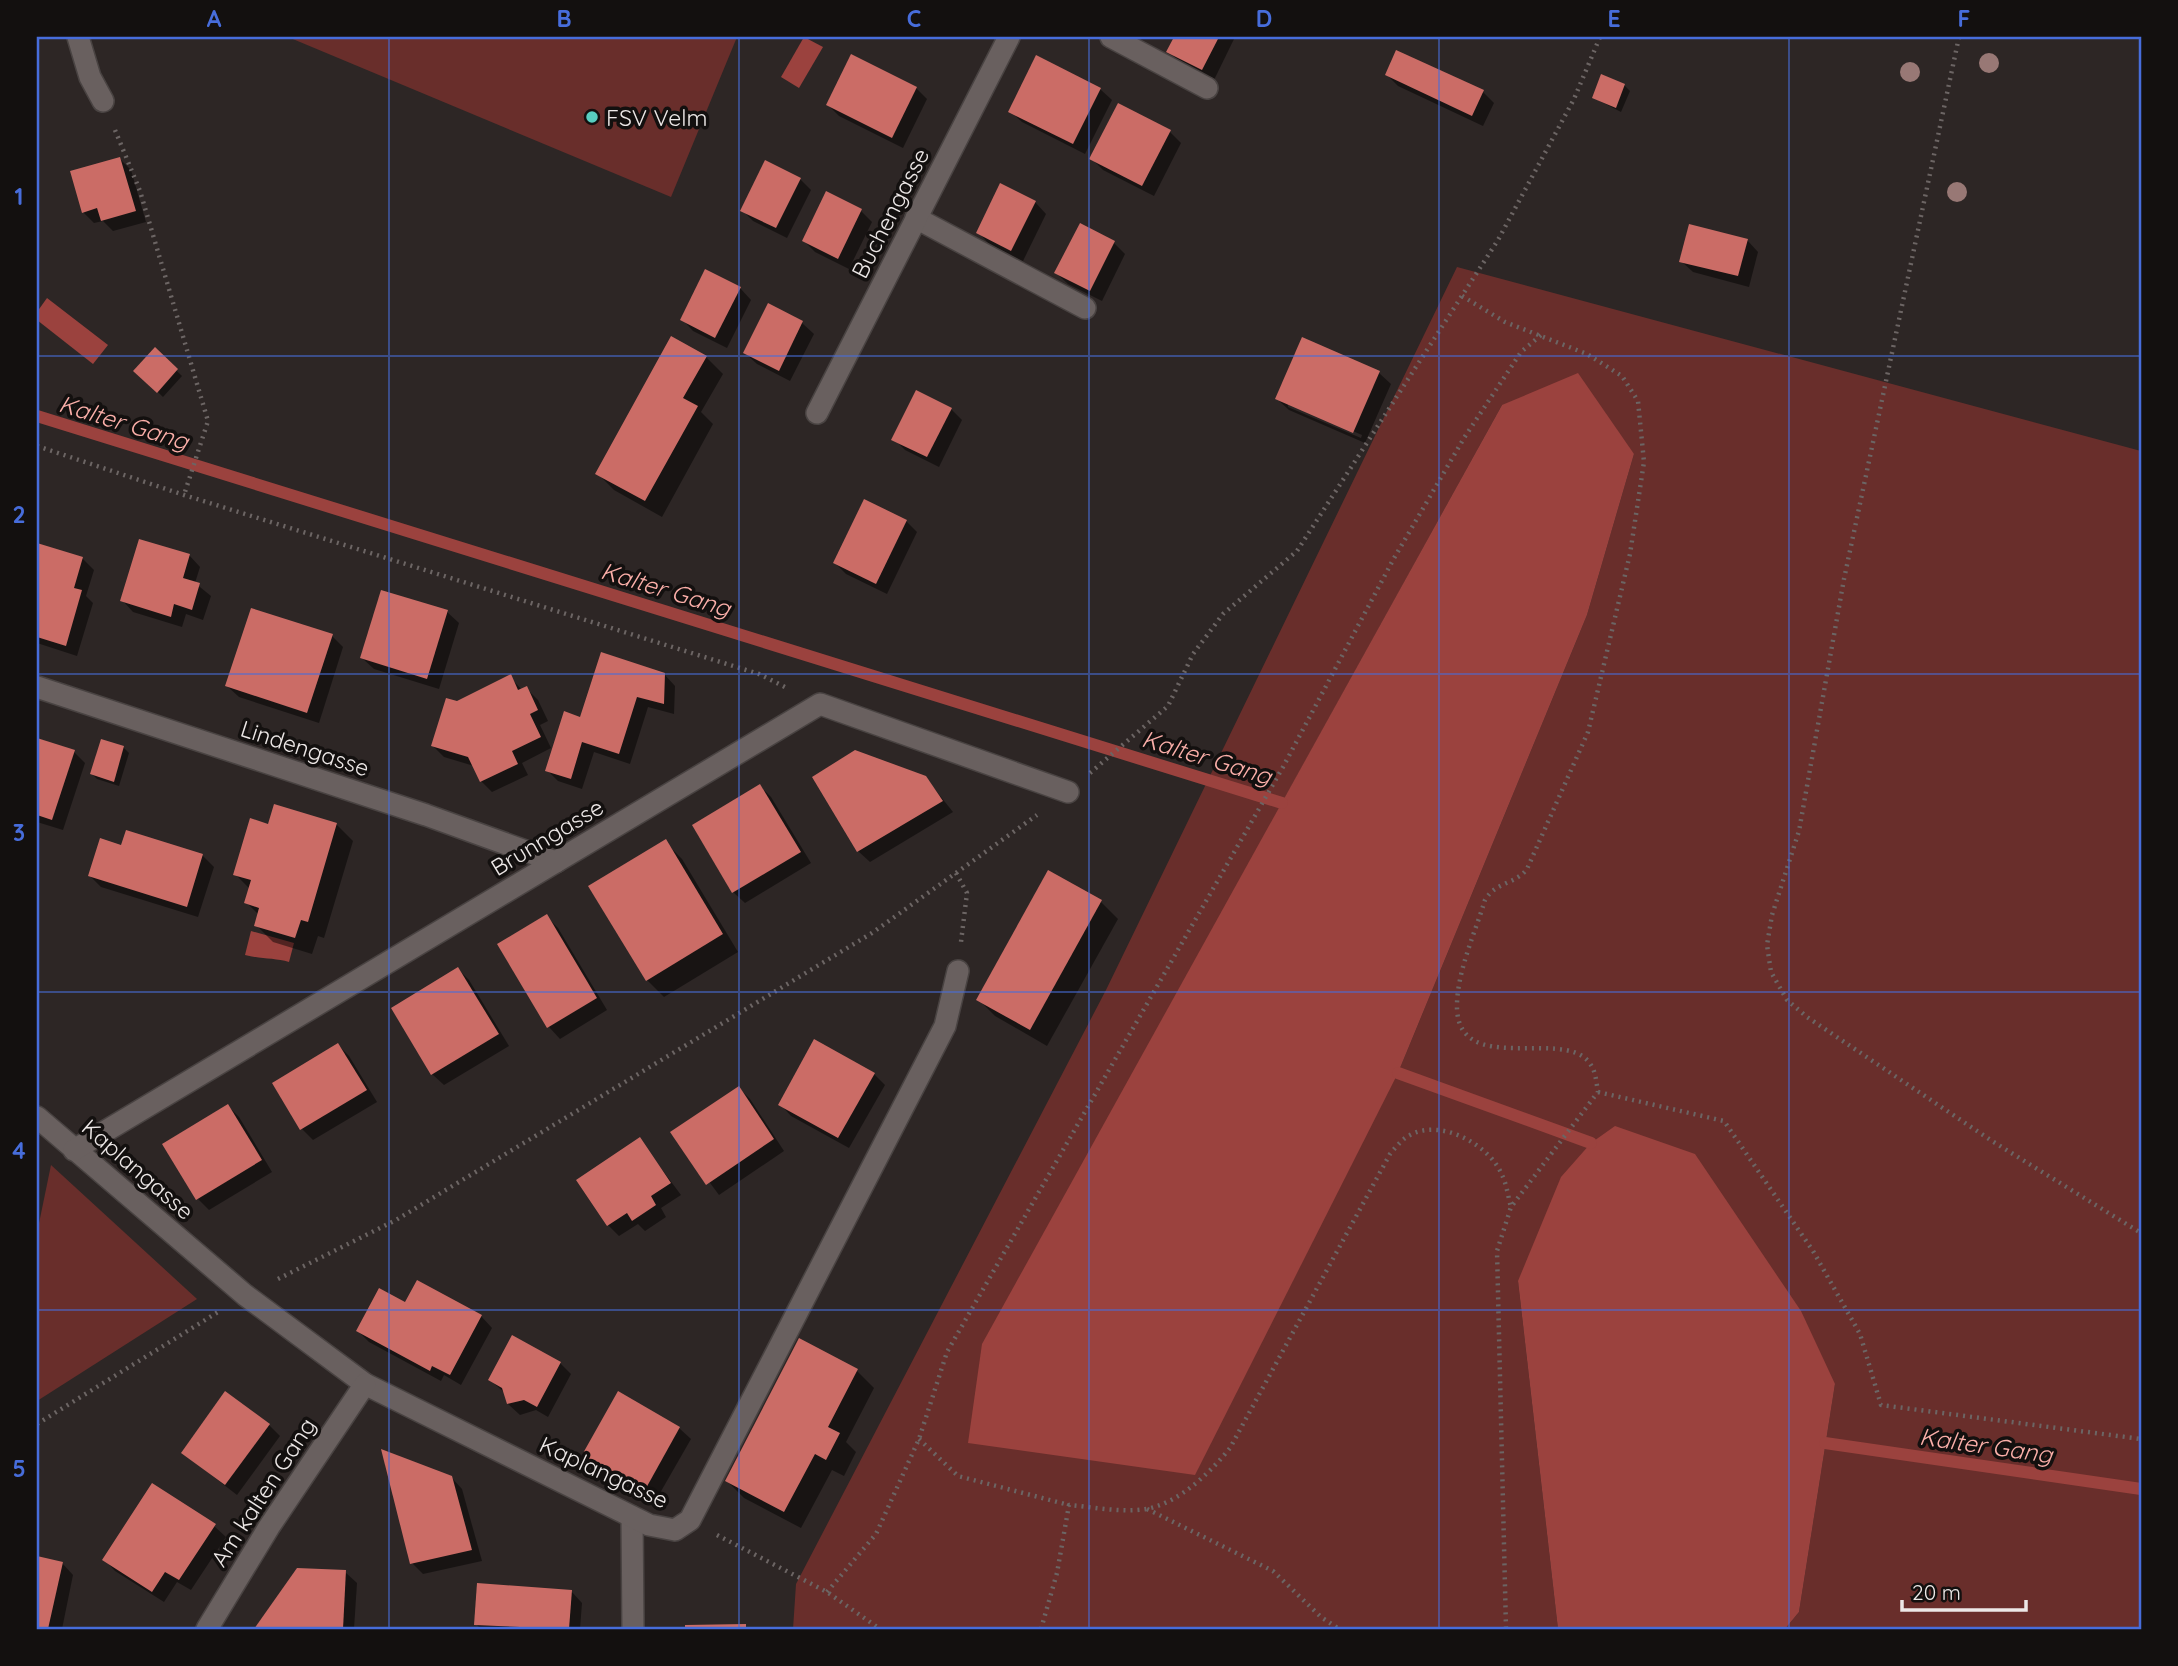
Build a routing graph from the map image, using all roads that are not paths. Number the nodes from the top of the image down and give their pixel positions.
1 (78, 37) edge
2 (1009, 37) edge
3 (1111, 37) edge
4 (1206, 88) dead end
5 (103, 101) road end
6 (916, 218) junction
7 (1086, 307) dead end
8 (817, 413) dead end
9 (37, 687) edge
10 (1068, 792) road end
11 (556, 862) junction
12 (958, 971) road end
13 (37, 1117) edge
14 (74, 1150) junction
15 (365, 1384) junction
16 (632, 1517) junction
17 (206, 1629) edge
18 (633, 1629) edge

1 - 5 street
2 - 6 street, Buchengasse
3 - 4 street
6 - 7 street
6 - 8 street, Buchengasse
9 - 11 street, Lindengasse
10 - 11 street, Brunngasse
11 - 14 street, Brunngasse
12 - 16 street, Kaplangasse
13 - 14 street, Kaplangasse
14 - 15 street, Kaplangasse
15 - 16 street, Kaplangasse
15 - 17 street, Am kalten Gang
16 - 18 street

